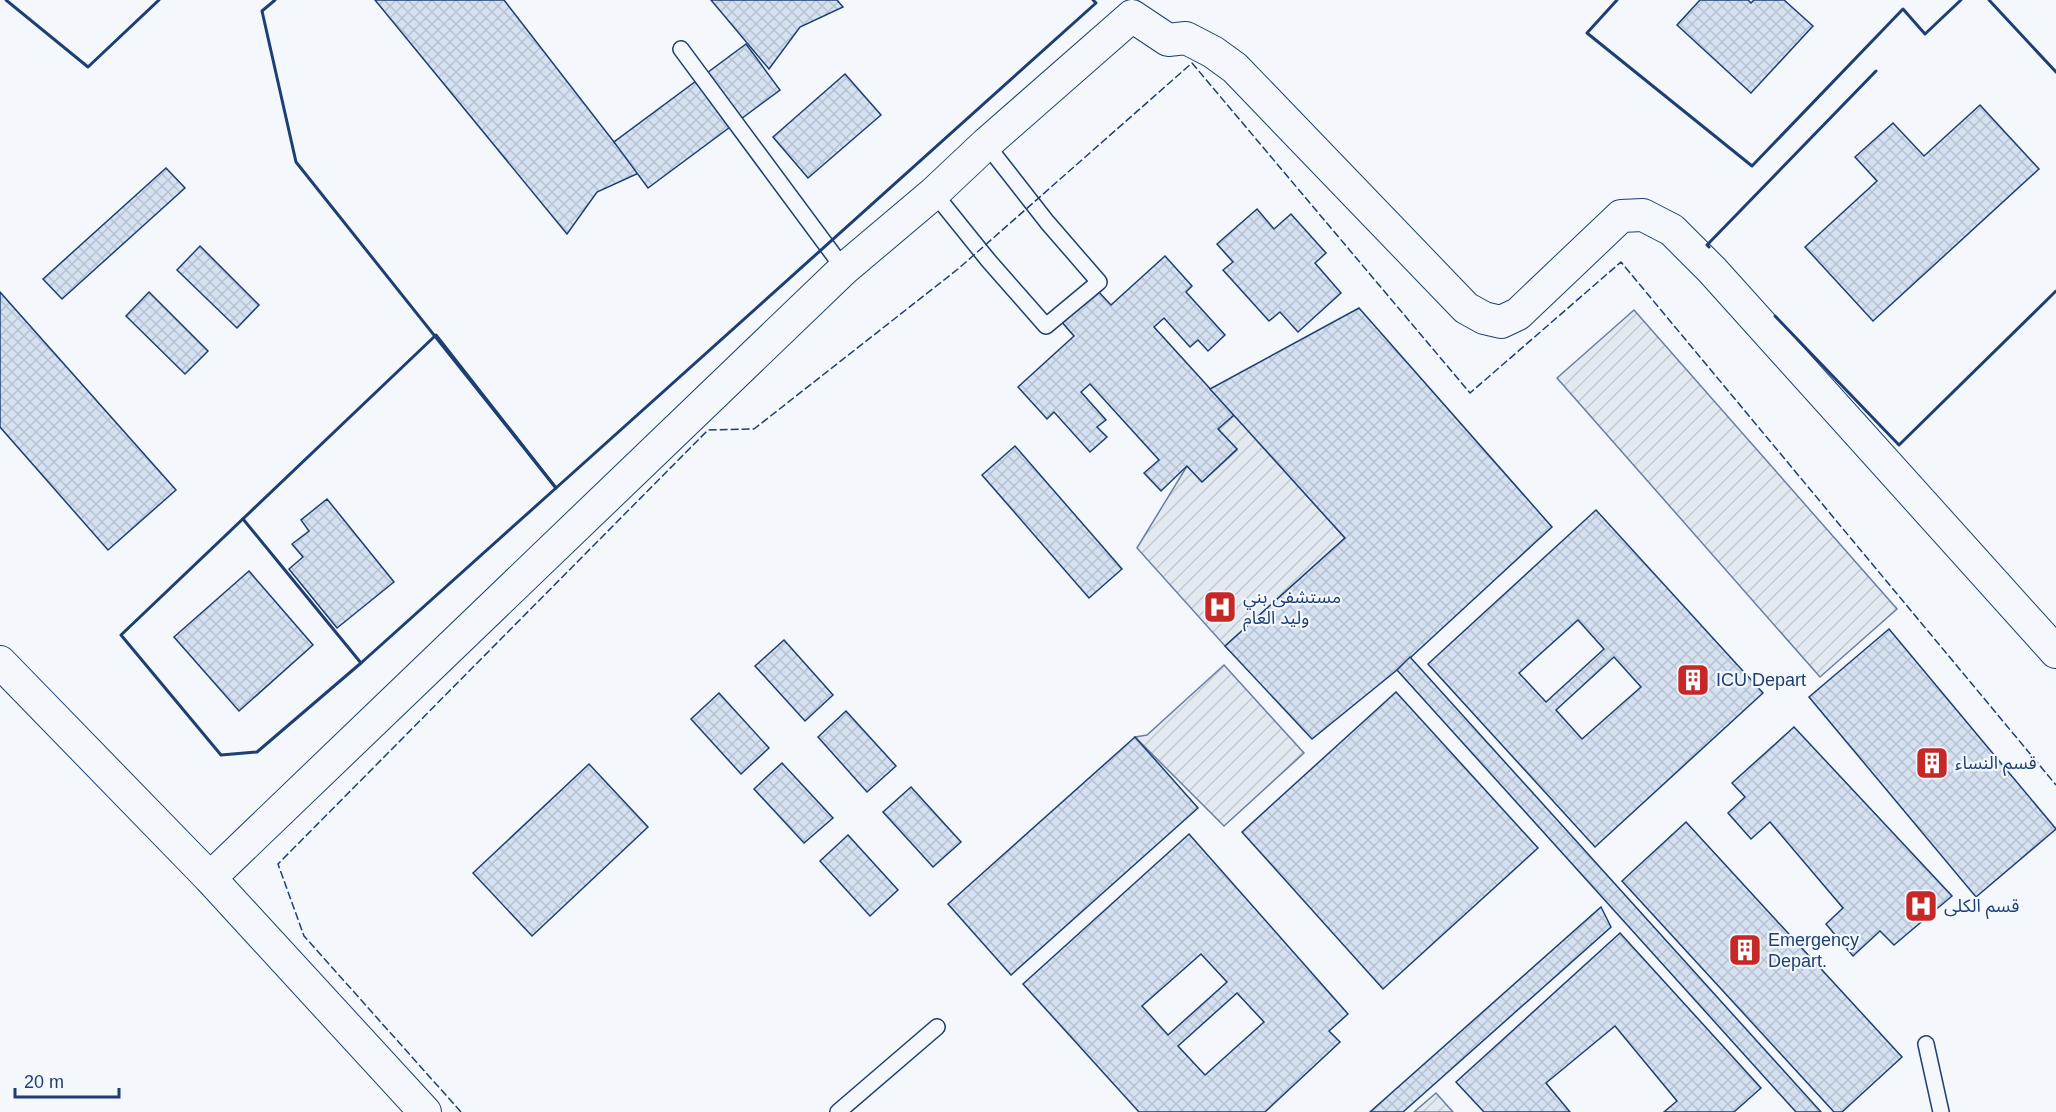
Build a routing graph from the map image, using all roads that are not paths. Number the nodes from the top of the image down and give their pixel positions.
1 (681, 49) dead end
2 (986, 144) junction
3 (934, 193) junction
4 (844, 269) junction
5 (2056, 652) edge
6 (0, 662) edge
7 (210, 878) junction
8 (937, 1027) dead end
9 (1926, 1044) dead end
10 (425, 1112) edge
11 (838, 1112) edge
12 (1941, 1112) edge

1 - 4 lane
2 - 3 street
2 - 3 lane
2 - 5 street
3 - 4 street
4 - 7 street
6 - 7 street
7 - 10 street
8 - 11 lane
9 - 12 lane

